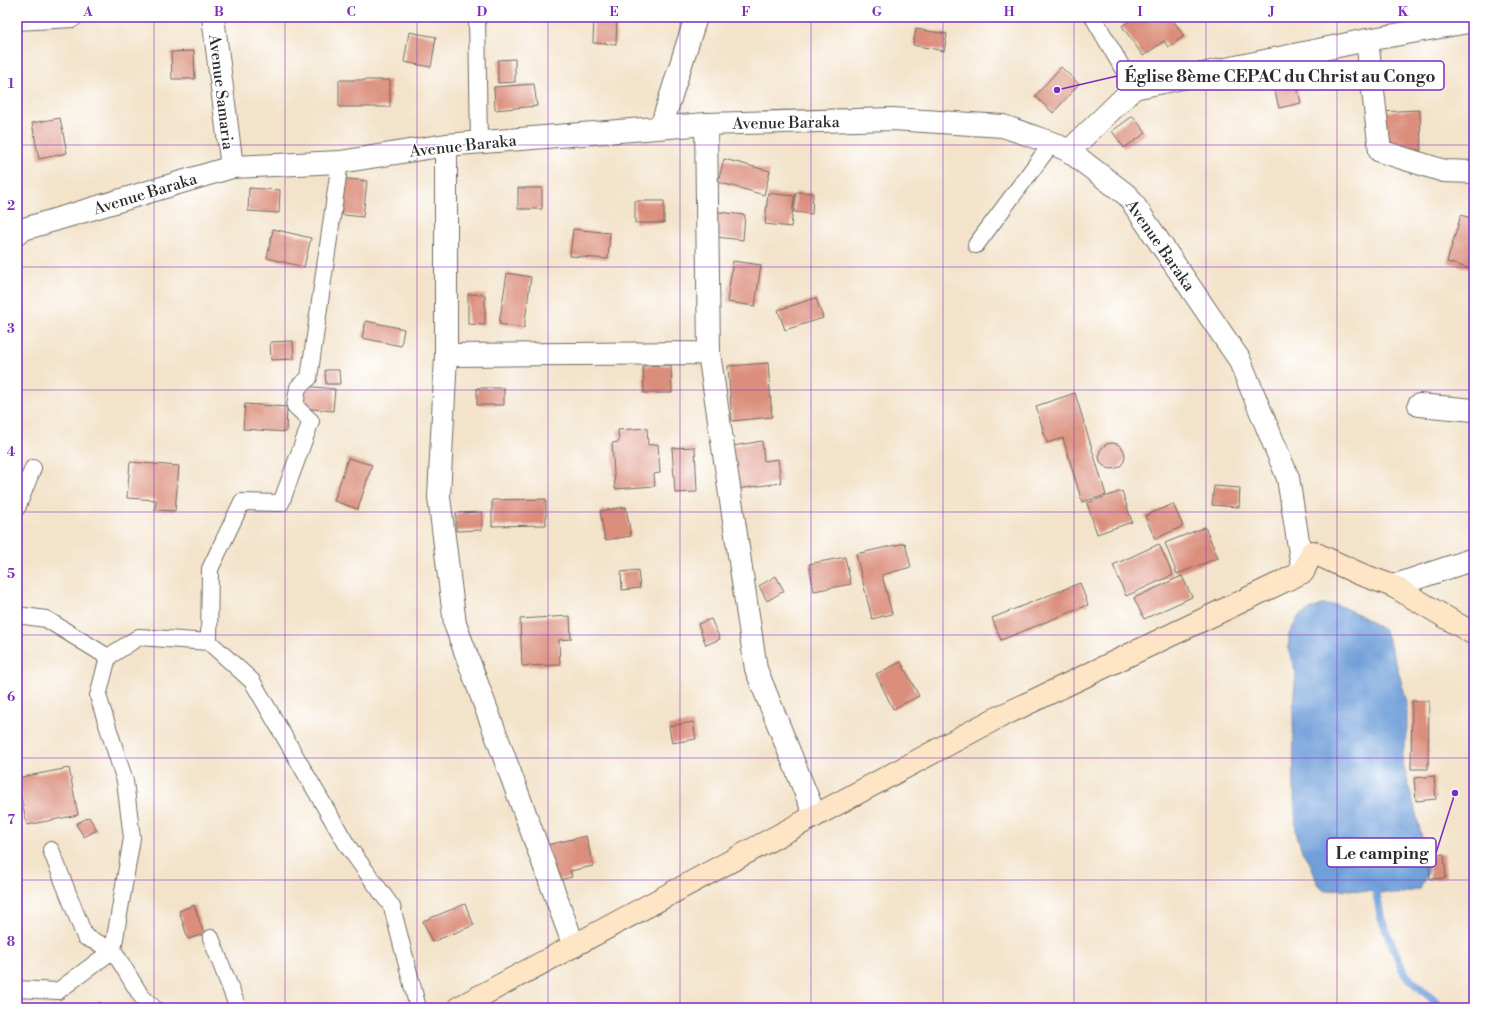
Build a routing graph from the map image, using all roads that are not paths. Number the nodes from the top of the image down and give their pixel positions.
1 (75, 17) edge
2 (212, 17) edge
3 (477, 17) edge
4 (696, 17) edge
5 (1093, 17) edge
6 (1474, 21) edge
7 (17, 22) edge
8 (1367, 40) junction
9 (1134, 88) junction
10 (706, 124) junction
11 (661, 127) junction
12 (479, 143) junction
13 (446, 145) junction
14 (1060, 147) junction
15 (340, 162) junction
16 (232, 167) junction
17 (1474, 172) edge
18 (19, 227) edge
19 (976, 245) dead end
20 (708, 353) junction
21 (446, 355) junction
22 (1419, 405) dead end
23 (1474, 410) edge
24 (33, 468) dead end
25 (17, 508) edge
26 (1474, 560) edge
27 (1303, 572) junction
28 (1393, 586) junction
29 (17, 615) edge
30 (1474, 634) edge
31 (209, 642) junction
32 (108, 657) junction
33 (815, 816) junction
34 (51, 850) dead end
35 (211, 938) dead end
36 (574, 946) junction
37 (113, 950) junction
38 (17, 989) edge
39 (154, 1008) edge
40 (238, 1008) edge
41 (418, 1008) edge
42 (458, 1008) edge

1 - 7 lane
2 - 16 street, Avenue Samaria
3 - 12 lane
4 - 11 street
5 - 9 lane
6 - 8 street
8 - 9 street
8 - 17 street
9 - 14 street
10 - 11 street, Avenue Baraka
10 - 14 street, Avenue Baraka
10 - 20 street
11 - 12 street, Avenue Baraka
12 - 13 street, Avenue Baraka
13 - 15 street, Avenue Baraka
13 - 21 street
14 - 19 lane
14 - 27 street, Avenue Baraka
15 - 16 street, Avenue Baraka
15 - 31 lane
16 - 18 street, Avenue Baraka
20 - 21 street
20 - 33 street
21 - 36 street
22 - 23 street
24 - 25 lane
26 - 28 street
27 - 28 street
27 - 33 street
28 - 30 street
29 - 32 lane
31 - 32 lane
31 - 41 lane
32 - 37 lane
33 - 36 street
34 - 37 lane
35 - 40 lane
36 - 42 street
37 - 38 lane
37 - 39 lane

